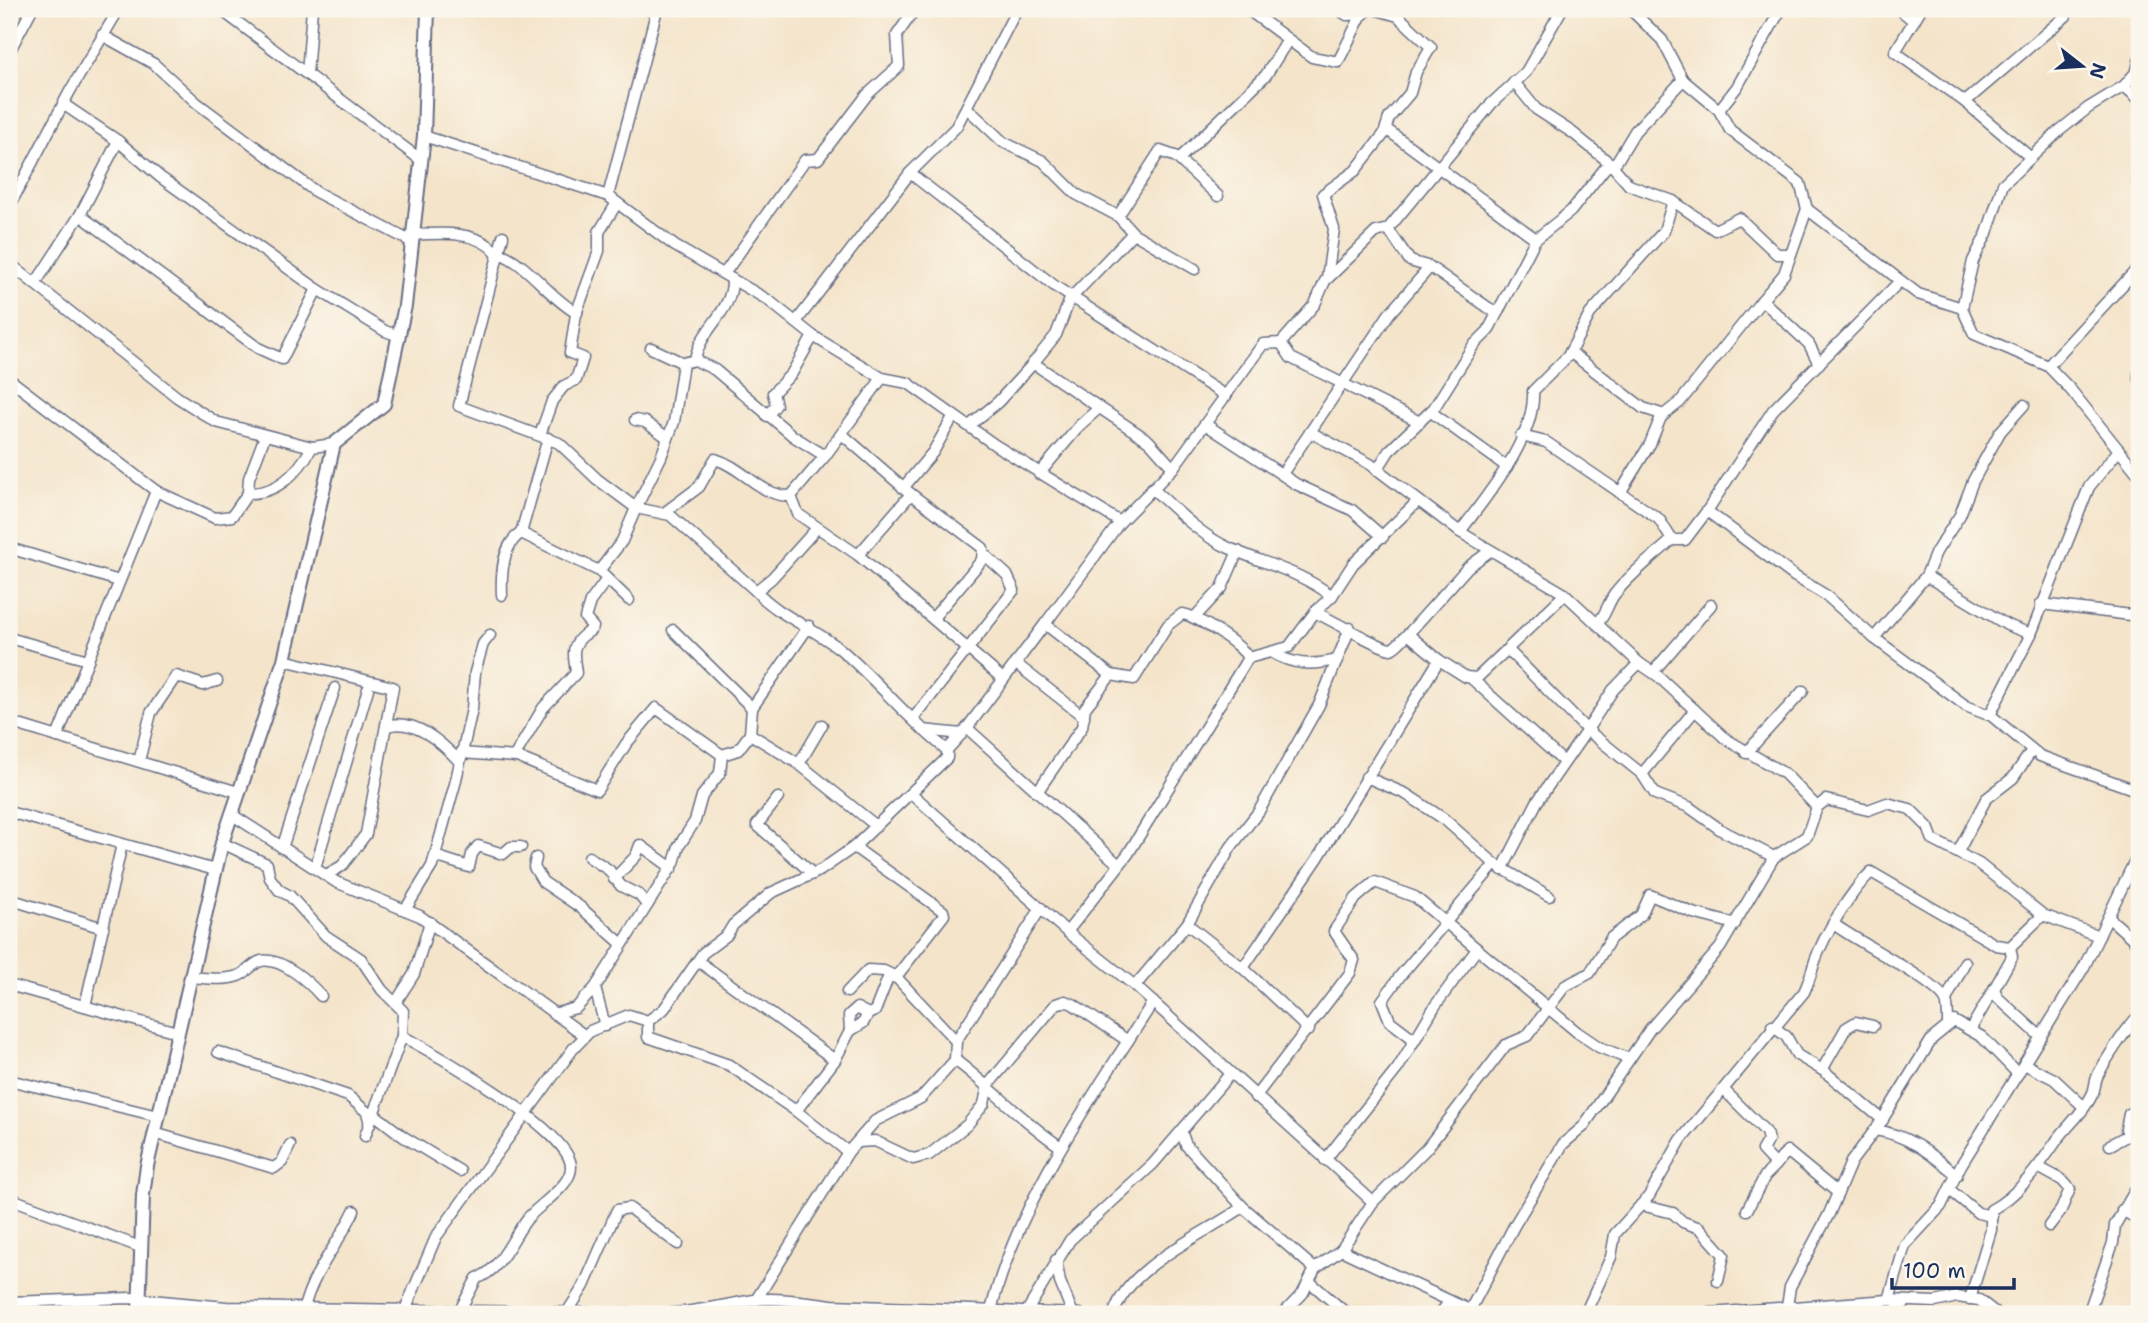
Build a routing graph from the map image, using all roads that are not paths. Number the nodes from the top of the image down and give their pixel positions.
1 (32, 9) edge
2 (119, 9) edge
3 (220, 9) edge
4 (312, 9) edge
5 (428, 9) edge
6 (646, 9) edge
7 (915, 9) edge
8 (1017, 9) edge
9 (1338, 9) edge
10 (1374, 9) edge
11 (1562, 9) edge
12 (1646, 9) edge
13 (1781, 9) edge
14 (1899, 9) edge
15 (1921, 9) edge
16 (1254, 11) edge
17 (1633, 11) edge
18 (1365, 12) edge
19 (2066, 16) dead end
20 (1914, 21) junction
21 (102, 35) junction
22 (1288, 40) junction
23 (9, 51) edge
24 (2139, 61) edge
25 (307, 74) junction
26 (1683, 80) junction
27 (1514, 82) junction
28 (2124, 86) junction
29 (2139, 99) edge
30 (1965, 102) junction
31 (63, 104) junction
32 (967, 108) junction
33 (1719, 110) junction
34 (1386, 129) junction
35 (424, 136) junction
36 (118, 141) junction
37 (1174, 156) junction
38 (2030, 157) junction
39 (421, 160) junction
40 (2139, 163) edge
41 (1611, 164) junction
42 (1439, 170) junction
43 (910, 173) junction
44 (2139, 191) edge
45 (608, 195) junction
46 (1218, 196) dead end
47 (1673, 201) junction
48 (617, 202) junction
49 (9, 207) edge
50 (1807, 209) junction
51 (80, 215) junction
52 (1118, 216) junction
53 (1388, 229) junction
54 (1133, 233) junction
55 (503, 236) dead end
56 (413, 238) junction
57 (1536, 239) junction
58 (499, 254) junction
59 (1789, 254) junction
60 (9, 263) edge
61 (1430, 267) junction
62 (1195, 269) dead end
63 (2137, 274) edge
64 (728, 276) junction
65 (1327, 279) junction
66 (1900, 281) junction
67 (35, 284) junction
68 (317, 289) junction
69 (1072, 297) junction
70 (1762, 300) junction
71 (1962, 308) junction
72 (577, 313) junction
73 (1496, 313) junction
74 (796, 322) junction
75 (399, 336) junction
76 (813, 336) junction
77 (1281, 343) junction
78 (650, 348) dead end
79 (1570, 352) junction
80 (695, 360) junction
81 (683, 363) junction
82 (1032, 363) junction
83 (1819, 364) junction
84 (2048, 366) junction
85 (882, 378) junction
86 (10, 383) edge
87 (1341, 385) junction
88 (1226, 396) junction
89 (2025, 405) dead end
90 (1098, 409) junction
91 (1431, 412) junction
92 (1664, 415) junction
93 (767, 416) junction
94 (953, 417) junction
95 (635, 420) dead end
96 (1420, 422) junction
97 (1205, 424) junction
98 (969, 426) junction
99 (1310, 432) junction
100 (843, 435) junction
101 (265, 436) junction
102 (1521, 436) junction
103 (544, 437) junction
104 (668, 438) junction
105 (334, 444) junction
106 (312, 447) junction
107 (2119, 450) junction
108 (825, 456) junction
109 (1507, 467) junction
110 (1173, 468) junction
111 (1377, 470) junction
112 (1040, 474) junction
113 (1282, 474) junction
114 (2139, 475) edge
115 (1152, 488) junction
116 (156, 491) junction
117 (907, 491) junction
118 (248, 493) junction
119 (1620, 493) junction
120 (791, 496) junction
121 (1417, 502) junction
122 (636, 508) junction
123 (1707, 511) junction
124 (664, 513) junction
125 (1120, 522) junction
126 (817, 528) junction
127 (1460, 532) junction
128 (521, 533) junction
129 (1383, 537) junction
130 (1672, 540) junction
131 (9, 548) edge
132 (1238, 551) junction
133 (1490, 551) junction
134 (984, 554) junction
135 (858, 555) junction
136 (603, 575) junction
137 (1926, 576) junction
138 (119, 581) junction
139 (756, 591) junction
140 (502, 594) dead end
141 (1564, 594) junction
142 (1332, 596) junction
143 (629, 600) dead end
144 (2041, 604) junction
145 (1711, 605) dead end
146 (1315, 612) junction
147 (2139, 616) edge
148 (933, 618) junction
149 (1194, 618) junction
150 (1045, 624) junction
151 (1597, 624) junction
152 (809, 626) junction
153 (1350, 628) junction
154 (673, 630) dead end
155 (1408, 634) junction
156 (2031, 634) junction
157 (490, 635) dead end
158 (9, 638) edge
159 (1874, 638) junction
160 (968, 648) junction
161 (1508, 650) junction
162 (1271, 652) junction
163 (1248, 658) junction
164 (88, 660) junction
165 (284, 660) junction
166 (1336, 660) junction
167 (1439, 660) junction
168 (1015, 663) junction
169 (1639, 663) junction
170 (1653, 672) junction
171 (1111, 675) junction
172 (1003, 679) junction
173 (1472, 679) junction
174 (217, 681) dead end
175 (335, 688) dead end
176 (368, 689) dead end
177 (1803, 691) dead end
178 (752, 709) junction
179 (1695, 710) junction
180 (1988, 713) junction
181 (1084, 717) junction
182 (913, 719) junction
183 (9, 722) edge
184 (822, 725) dead end
185 (387, 726) junction
186 (923, 730) junction
187 (1587, 730) junction
188 (964, 731) junction
189 (750, 734) junction
190 (57, 737) junction
191 (947, 750) junction
192 (2032, 750) junction
193 (1746, 753) junction
194 (722, 755) junction
195 (514, 757) junction
196 (460, 758) junction
197 (139, 761) junction
198 (1564, 762) junction
199 (799, 764) junction
200 (1642, 774) junction
201 (1366, 777) junction
202 (2139, 791) edge
203 (238, 792) junction
204 (1037, 792) junction
205 (911, 793) junction
206 (778, 798) dead end
207 (1817, 807) junction
208 (9, 812) edge
209 (231, 814) junction
210 (875, 825) junction
211 (122, 844) junction
212 (222, 844) junction
213 (522, 847) dead end
214 (854, 847) junction
215 (282, 848) junction
216 (1958, 852) junction
217 (2139, 852) edge
218 (435, 856) junction
219 (589, 857) dead end
220 (1774, 857) junction
221 (536, 858) dead end
222 (1119, 865) junction
223 (1499, 867) junction
224 (315, 868) junction
225 (672, 868) junction
226 (215, 870) junction
227 (813, 874) junction
228 (326, 875) junction
229 (614, 879) junction
230 (1549, 896) dead end
231 (9, 900) edge
232 (647, 905) junction
233 (1041, 908) junction
234 (405, 909) junction
235 (2043, 915) junction
236 (2108, 917) junction
237 (430, 922) junction
238 (1187, 924) junction
239 (1735, 924) junction
240 (1446, 925) junction
241 (1835, 925) junction
242 (103, 928) junction
243 (1067, 932) junction
244 (2099, 936) junction
245 (622, 944) junction
246 (2139, 944) edge
247 (2010, 947) junction
248 (1477, 949) junction
249 (698, 961) junction
250 (1965, 962) dead end
251 (1243, 968) junction
252 (190, 977) junction
253 (896, 977) junction
254 (9, 985) edge
255 (1135, 986) junction
256 (595, 988) junction
257 (1994, 989) junction
258 (847, 992) dead end
259 (321, 996) dead end
260 (1946, 1000) junction
261 (396, 1002) junction
262 (1153, 1002) junction
263 (85, 1006) junction
264 (1550, 1009) junction
265 (553, 1014) junction
266 (868, 1014) junction
267 (2139, 1016) edge
268 (649, 1021) junction
269 (1948, 1023) junction
270 (605, 1026) junction
271 (1772, 1026) junction
272 (1872, 1026) dead end
273 (1309, 1030) junction
274 (1970, 1030) junction
275 (850, 1031) junction
276 (177, 1032) junction
277 (584, 1035) junction
278 (402, 1036) junction
279 (2041, 1037) junction
280 (956, 1041) junction
281 (1128, 1041) junction
282 (1415, 1041) junction
283 (218, 1052) dead end
284 (1629, 1059) junction
285 (835, 1060) junction
286 (955, 1060) junction
287 (2024, 1064) junction
288 (1822, 1070) junction
289 (1230, 1074) junction
290 (2018, 1074) junction
291 (9, 1080) edge
292 (988, 1085) junction
293 (1724, 1090) junction
294 (1255, 1097) junction
295 (2083, 1106) junction
296 (2139, 1110) edge
297 (796, 1111) junction
298 (526, 1113) junction
299 (374, 1114) junction
300 (158, 1116) junction
301 (1882, 1120) junction
302 (370, 1125) junction
303 (1875, 1130) junction
304 (154, 1133) junction
305 (1182, 1134) junction
306 (365, 1136) dead end
307 (2135, 1137) edge
308 (858, 1142) junction
309 (290, 1145) dead end
310 (2110, 1145) dead end
311 (1061, 1147) junction
312 (848, 1152) junction
313 (1325, 1160) junction
314 (1776, 1165) junction
315 (2038, 1167) junction
316 (460, 1171) dead end
317 (1957, 1175) junction
318 (2139, 1184) edge
319 (1950, 1190) junction
320 (1838, 1193) junction
321 (9, 1198) edge
322 (1373, 1202) junction
323 (1641, 1205) junction
324 (1243, 1207) junction
325 (1747, 1210) dead end
326 (2123, 1210) junction
327 (354, 1211) dead end
328 (1992, 1216) junction
329 (2139, 1220) edge
330 (2049, 1226) dead end
331 (678, 1244) dead end
332 (140, 1247) junction
333 (1341, 1250) junction
334 (1056, 1260) junction
335 (1315, 1269) junction
336 (1718, 1281) dead end
337 (1310, 1282) junction
338 (139, 1298) junction
339 (1970, 1299) junction
340 (755, 1300) junction
341 (1884, 1301) junction
342 (1907, 1301) junction
343 (9, 1302) edge
344 (1449, 1302) junction
345 (1932, 1302) junction
346 (1787, 1307) junction
347 (304, 1308) junction
348 (460, 1310) junction
349 (1807, 1310) edge
350 (258, 1311) edge
351 (400, 1311) edge
352 (568, 1311) junction
353 (991, 1311) junction
354 (1027, 1311) junction
355 (526, 1312) edge
356 (1288, 1312) edge
357 (1760, 1312) edge
358 (696, 1313) edge
359 (1473, 1313) edge
360 (139, 1314) edge
361 (1073, 1314) edge
362 (1080, 1314) edge
363 (1114, 1314) edge
364 (1347, 1314) edge
365 (1440, 1314) edge
366 (1585, 1314) edge
367 (1698, 1314) edge
368 (1880, 1314) edge
369 (1890, 1314) edge
370 (1930, 1314) edge
371 (1997, 1314) edge
372 (2088, 1314) edge

1 - 23 street
2 - 21 street
3 - 25 street
4 - 25 street
5 - 35 street
6 - 45 street
7 - 64 street
8 - 32 street
9 - 18 street
10 - 34 street
11 - 27 street
12 - 17 street
13 - 33 street
14 - 20 street
15 - 20 street
16 - 22 street
17 - 26 street
18 - 22 street
19 - 30 street
20 - 30 street
21 - 31 street
21 - 56 street
22 - 37 street
24 - 28 street
25 - 39 street
26 - 33 street
26 - 41 street
27 - 41 street
27 - 42 street
28 - 29 street
28 - 38 street
30 - 38 street
31 - 36 street
31 - 49 street
32 - 43 street
32 - 52 street
33 - 50 street
34 - 42 street
34 - 65 street
35 - 39 street
35 - 45 street
36 - 51 street
36 - 68 street
37 - 46 street
37 - 52 street
38 - 71 street
39 - 56 street
40 - 44 street
41 - 47 street
41 - 57 street
42 - 53 street
42 - 57 street
43 - 69 street
43 - 74 street
45 - 48 street
47 - 59 street
47 - 79 street
48 - 64 street
48 - 72 street
50 - 59 street
50 - 66 street
51 - 67 street
51 - 68 street
52 - 54 street
53 - 61 street
53 - 65 street
54 - 62 street
54 - 69 street
55 - 58 street
56 - 58 street
56 - 75 street
57 - 73 street
58 - 72 street
58 - 103 street
59 - 70 street
60 - 67 street
61 - 73 street
61 - 87 street
63 - 84 street
64 - 74 street
64 - 80 street
65 - 77 street
66 - 71 street
66 - 83 street
67 - 101 street
68 - 75 street
69 - 82 street
69 - 88 street
70 - 83 street
70 - 92 street
71 - 84 street
72 - 103 street
73 - 91 street
74 - 76 street
75 - 105 street
76 - 85 street
76 - 93 street
77 - 87 street
77 - 88 street
78 - 81 street
79 - 92 street
79 - 102 street
80 - 81 street
80 - 93 street
81 - 104 street
82 - 90 street
82 - 98 street
83 - 123 street
84 - 107 street
85 - 94 street
85 - 100 street
86 - 116 street
87 - 96 street
87 - 99 street
88 - 97 street
89 - 137 street
90 - 110 street
90 - 112 street
91 - 96 street
91 - 109 street
92 - 119 street
93 - 108 street
94 - 98 street
94 - 117 street
95 - 104 street
96 - 111 street
97 - 110 street
97 - 113 street
98 - 112 street
99 - 111 street
99 - 113 street
100 - 108 street
100 - 117 street
101 - 106 street
101 - 118 street
102 - 109 street
102 - 119 street
103 - 122 street
103 - 128 street
104 - 122 street
105 - 106 street
105 - 165 street
106 - 118 street
107 - 114 street
107 - 144 street
108 - 120 street
109 - 127 street
110 - 115 street
111 - 121 street
112 - 125 street
113 - 129 street
115 - 125 street
115 - 132 street
116 - 118 street
116 - 138 street
117 - 134 street
117 - 135 street
119 - 130 street
120 - 124 street
120 - 126 street
121 - 127 street
121 - 129 street
122 - 124 street
122 - 136 street
123 - 130 street
123 - 159 street
124 - 139 street
125 - 150 street
126 - 135 street
126 - 139 street
127 - 133 street
128 - 136 street
128 - 140 street
129 - 142 street
130 - 151 street
131 - 138 street
132 - 142 street
132 - 149 street
133 - 141 street
133 - 155 street
134 - 148 street
134 - 160 street
135 - 148 street
136 - 143 street
136 - 195 street
137 - 156 street
137 - 159 street
138 - 164 street
139 - 152 street
141 - 151 street
141 - 161 street
142 - 146 street
144 - 147 street
144 - 156 street
145 - 170 street
146 - 153 street
146 - 162 street
148 - 160 street
149 - 163 street
149 - 171 street
150 - 168 street
150 - 171 street
151 - 169 street
152 - 178 street
152 - 182 street
153 - 155 street
153 - 166 street
154 - 178 street
155 - 167 street
156 - 180 street
157 - 196 street
158 - 164 street
159 - 180 street
160 - 172 street
160 - 182 street
161 - 173 street
161 - 187 street
162 - 163 street
162 - 166 street
163 - 222 street
164 - 190 street
165 - 185 street
165 - 203 street
166 - 238 street
167 - 173 street
167 - 201 street
168 - 172 street
168 - 181 street
169 - 170 street
169 - 187 street
170 - 179 street
171 - 181 street
172 - 188 street
173 - 198 street
174 - 197 street
175 - 215 street
176 - 224 street
177 - 193 street
178 - 189 street
179 - 193 street
179 - 200 street
180 - 192 street
181 - 204 street
182 - 186 street
183 - 190 street
184 - 199 street
185 - 196 street
185 - 228 street
186 - 188 street
186 - 191 street
187 - 198 street
187 - 200 street
188 - 191 street
188 - 204 street
189 - 194 street
189 - 199 street
190 - 197 street
191 - 205 street
192 - 202 street
192 - 216 street
193 - 207 street
194 - 195 street
194 - 225 street
195 - 196 street
196 - 218 street
197 - 203 street
198 - 223 street
199 - 210 street
200 - 220 street
201 - 223 street
201 - 251 street
203 - 209 street
204 - 222 street
205 - 210 street
205 - 233 street
206 - 227 street
207 - 216 street
207 - 220 street
208 - 211 street
209 - 212 street
209 - 215 street
210 - 214 street
211 - 226 street
211 - 242 street
212 - 226 street
212 - 261 street
213 - 218 street
214 - 227 street
214 - 253 street
215 - 224 street
216 - 235 street
217 - 236 street
218 - 234 street
219 - 229 street
220 - 239 street
221 - 245 street
222 - 243 street
223 - 230 street
223 - 240 street
224 - 228 street
225 - 229 street
225 - 232 street
226 - 252 street
227 - 249 street
228 - 234 street
229 - 232 street
231 - 242 street
232 - 245 street
233 - 243 street
233 - 280 street
234 - 237 street
235 - 244 street
235 - 247 street
236 - 244 street
236 - 246 street
237 - 261 street
237 - 265 street
238 - 251 street
238 - 255 street
239 - 264 street
239 - 284 street
240 - 248 street
240 - 273 street
240 - 282 street
241 - 247 street
241 - 260 street
241 - 271 street
242 - 263 street
243 - 255 street
244 - 279 street
245 - 256 street
247 - 257 street
248 - 264 street
248 - 282 street
249 - 268 street
249 - 285 street
250 - 260 street
251 - 273 street
252 - 259 street
252 - 276 street
253 - 258 street
253 - 266 street
253 - 280 street
254 - 263 street
255 - 262 street
256 - 265 street
256 - 270 street
257 - 274 street
257 - 279 street
260 - 269 street
261 - 278 street
262 - 281 street
262 - 289 street
263 - 276 street
264 - 284 street
264 - 322 street
265 - 277 street
266 - 275 street
266 - 275 street
267 - 295 street
268 - 270 street
268 - 297 street
269 - 274 street
269 - 301 street
270 - 277 street
271 - 288 street
271 - 293 street
272 - 288 street
273 - 294 street
274 - 290 street
275 - 285 street
276 - 300 street
277 - 298 street
278 - 298 street
278 - 299 street
279 - 287 street
280 - 286 street
281 - 292 street
281 - 311 street
282 - 313 street
283 - 302 street
284 - 359 street
285 - 297 street
286 - 292 street
286 - 308 street
287 - 290 street
287 - 295 street
288 - 301 street
289 - 294 street
289 - 305 street
290 - 317 street
291 - 300 street
292 - 308 street
292 - 311 street
293 - 314 street
293 - 323 street
294 - 313 street
295 - 315 street
296 - 307 street
297 - 312 street
298 - 348 street
298 - 351 street
299 - 302 street
299 - 316 street
300 - 304 street
301 - 303 street
302 - 306 street
303 - 317 street
303 - 320 street
304 - 309 street
304 - 332 street
305 - 324 street
305 - 334 street
307 - 310 street
308 - 312 street
311 - 353 street
312 - 340 street
313 - 322 street
314 - 320 street
314 - 325 street
315 - 328 street
315 - 330 street
317 - 319 street
318 - 326 street
319 - 328 street
319 - 341 street
320 - 346 street
321 - 332 street
322 - 333 street
323 - 336 street
323 - 366 street
324 - 335 street
324 - 363 street
326 - 329 street
326 - 372 street
327 - 347 street
328 - 339 street
331 - 352 street
332 - 338 street
333 - 335 street
333 - 344 street
334 - 354 street
334 - 361 street
335 - 337 street
337 - 356 street
337 - 364 street
338 - 343 street
338 - 350 street
338 - 360 street
339 - 345 street
339 - 371 street
340 - 353 street
340 - 358 street
341 - 342 street
341 - 349 street
341 - 368 street
342 - 345 street
342 - 369 street
344 - 359 street
344 - 365 street
345 - 370 street
346 - 349 street
346 - 357 street
347 - 350 street
347 - 351 street
348 - 351 street
348 - 355 street
352 - 355 street
352 - 358 street
353 - 354 street
354 - 361 street
357 - 367 street
361 - 362 street

